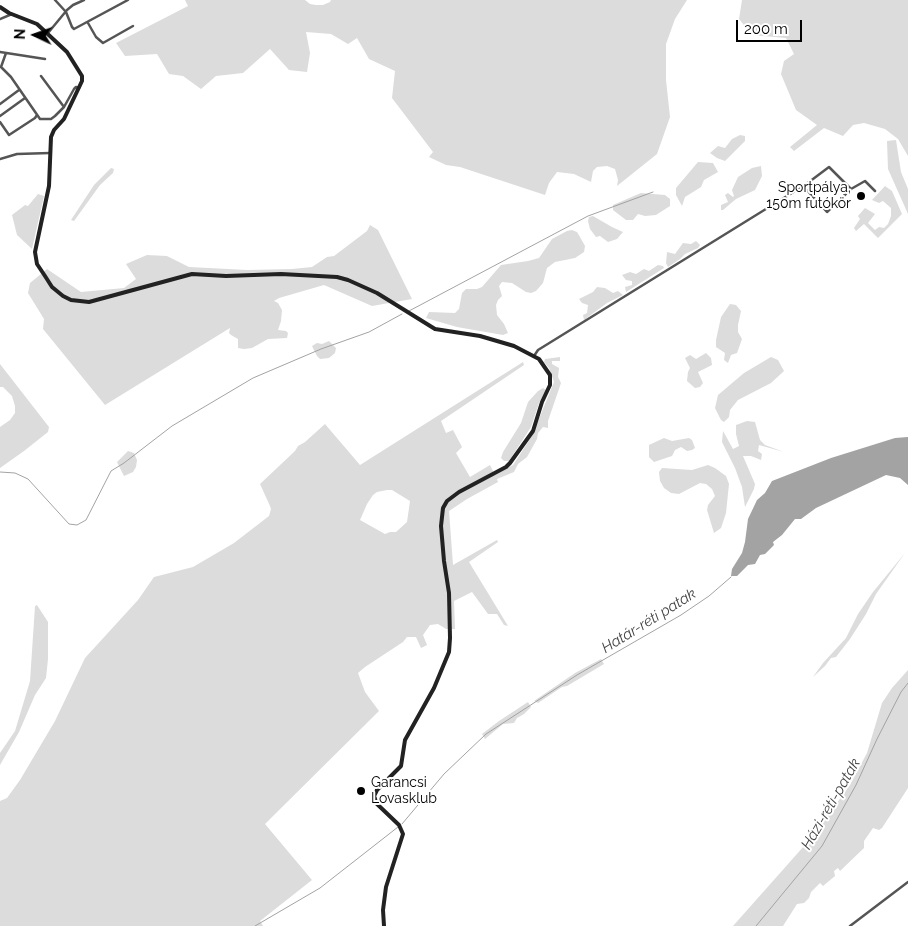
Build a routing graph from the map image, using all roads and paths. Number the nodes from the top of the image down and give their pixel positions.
1 (55, 0) edge
2 (84, 0) edge
3 (128, 0) edge
4 (0, 7) edge
5 (66, 12) junction
6 (12, 14) junction
7 (0, 19) edge
8 (88, 23) junction
9 (133, 26) dead end
10 (48, 34) junction
11 (0, 52) edge
12 (6, 53) junction
13 (45, 59) dead end
14 (41, 76) dead end
15 (79, 88) junction
16 (19, 90) junction
17 (25, 98) junction
18 (0, 104) edge
19 (64, 107) junction
20 (37, 115) junction
21 (0, 116) edge
22 (0, 122) edge
23 (50, 153) junction
24 (0, 159) edge
25 (801, 188) junction
26 (851, 189) junction
27 (875, 191) dead end
28 (534, 356) junction
29 (908, 882) edge
30 (384, 926) edge
31 (850, 926) edge

1 - 5 street
2 - 5 street
3 - 8 street
4 - 6 main road
5 - 8 street
5 - 10 street
6 - 7 street
6 - 10 main road
8 - 9 street
10 - 15 main road
11 - 12 street
12 - 13 street
12 - 16 street
14 - 19 street
15 - 19 street
15 - 23 main road
16 - 17 street
16 - 18 street
17 - 20 street
17 - 21 street
19 - 20 street
20 - 22 street
23 - 24 street
23 - 28 main road
25 - 26 street
25 - 26 street
25 - 28 street
26 - 27 street
28 - 30 main road
29 - 31 street

